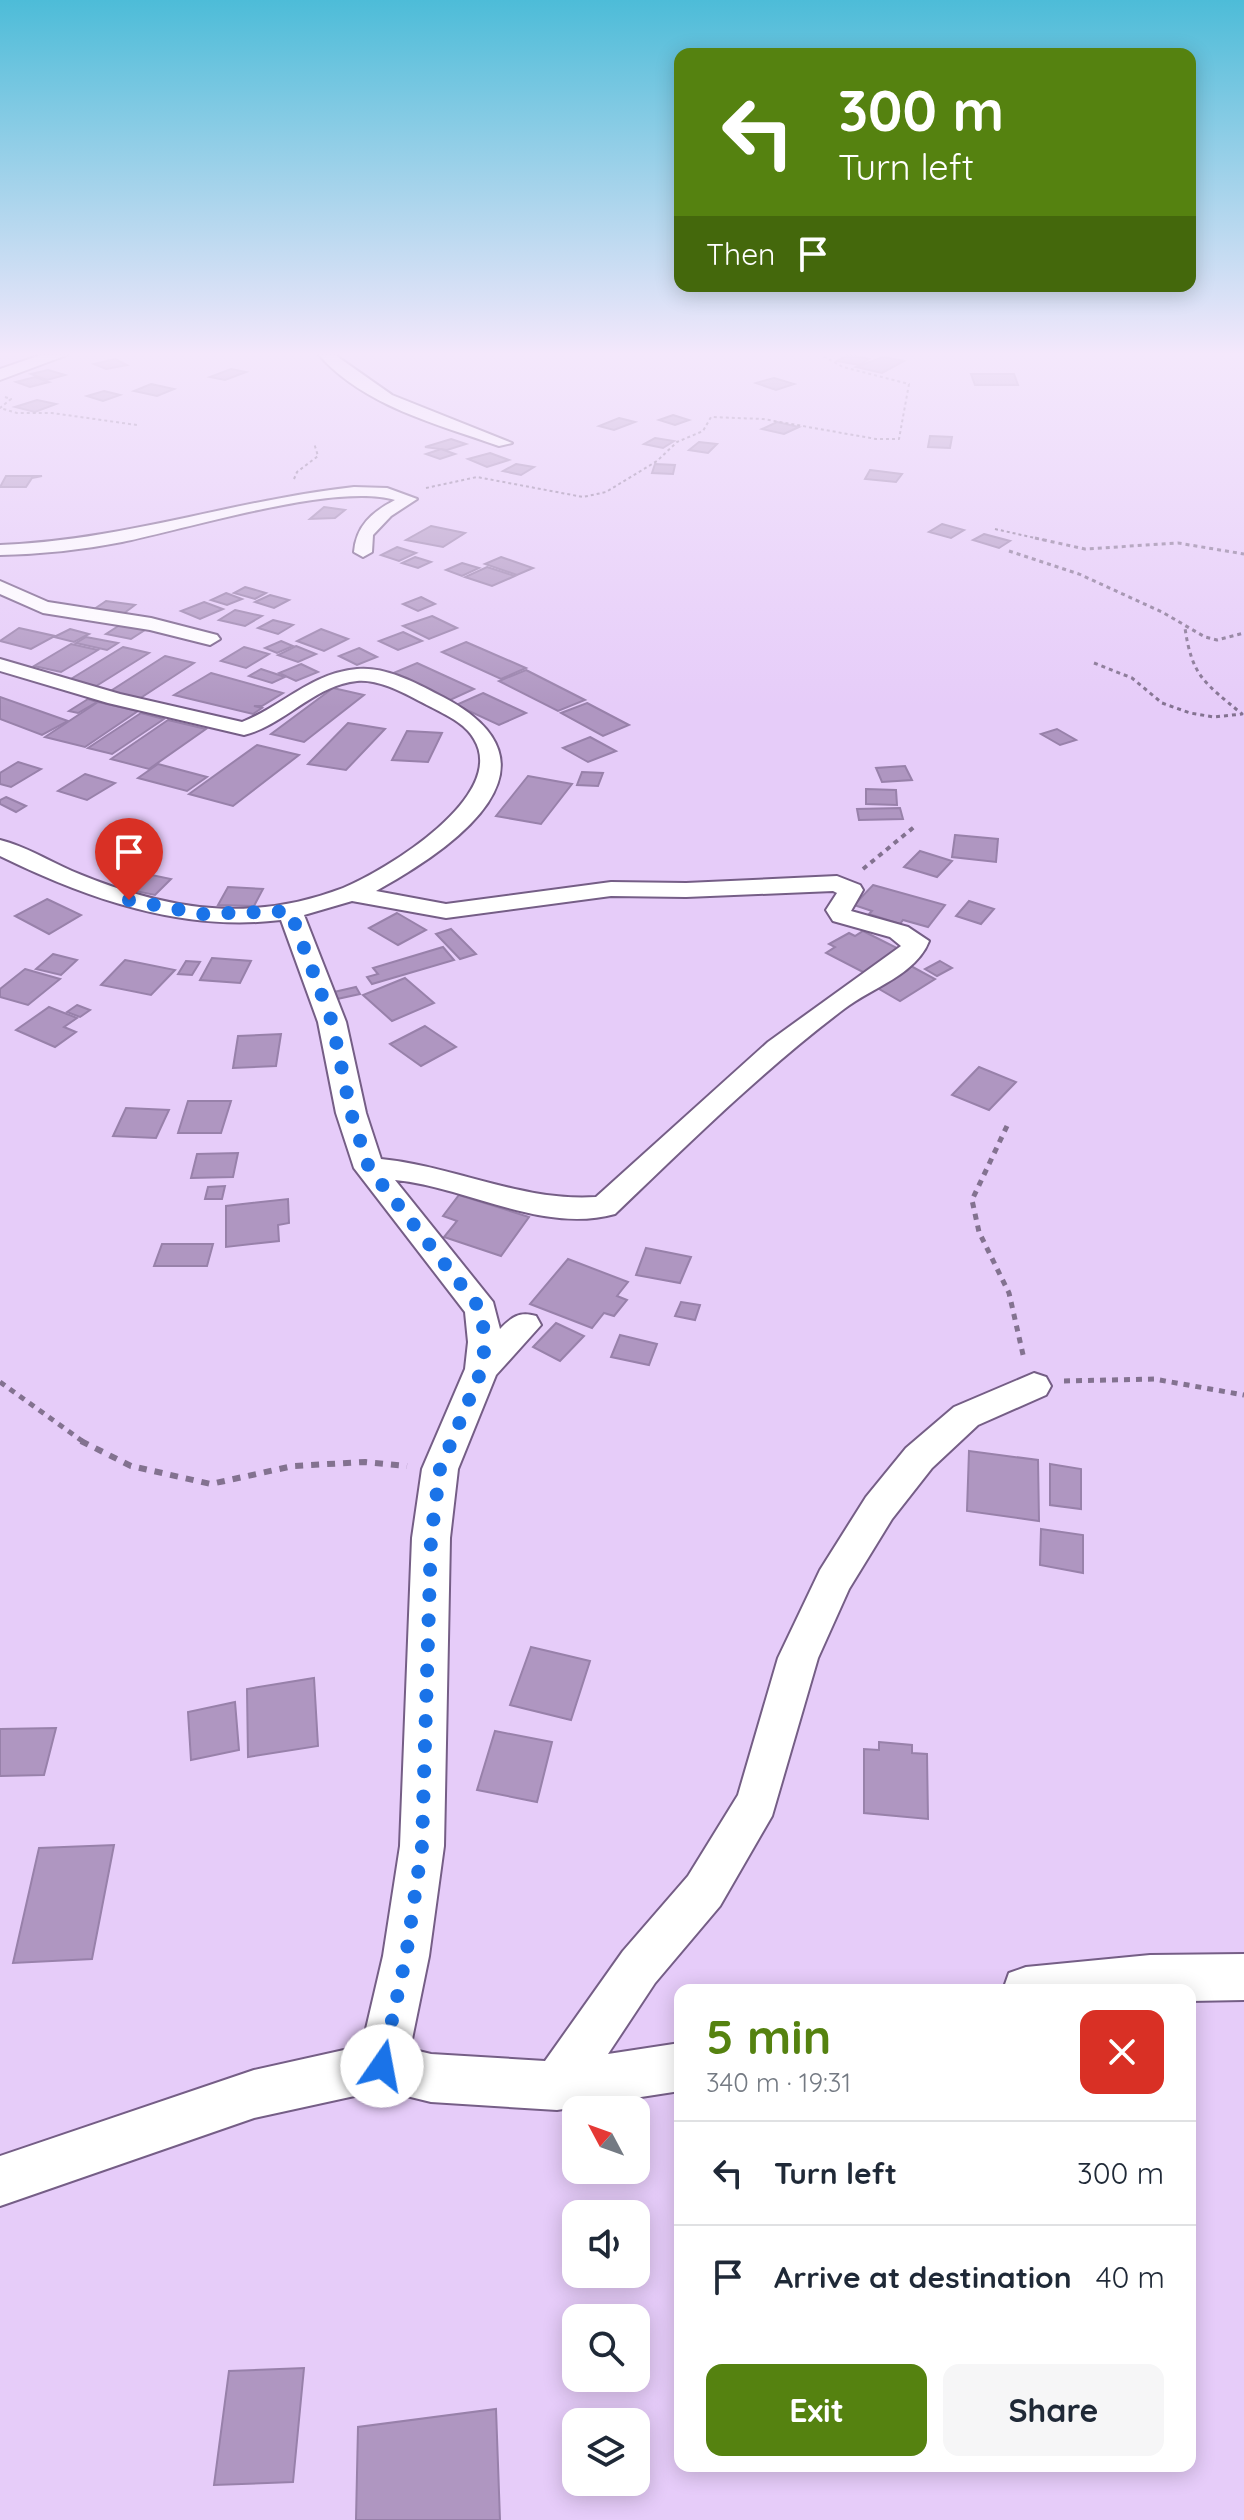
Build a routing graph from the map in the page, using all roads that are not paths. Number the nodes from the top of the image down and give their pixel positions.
1 (0, 550) edge
2 (363, 552) dead end
3 (0, 587) edge
4 (210, 639) dead end
5 (0, 665) edge
6 (0, 847) edge
7 (352, 894) junction
8 (290, 911) junction
9 (369, 1168) junction
10 (524, 1325) dead end
11 (482, 1369) junction
12 (1034, 1386) road end
13 (1244, 1977) edge
14 (1088, 1984) edge
15 (382, 2066) junction
16 (674, 2068) edge
17 (557, 2086) junction
18 (0, 2181) edge

1 - 2 street
3 - 4 street
5 - 7 street
6 - 8 street
7 - 8 street
7 - 9 street
8 - 9 street
9 - 11 street
10 - 11 street
11 - 15 street
12 - 17 street
13 - 14 street
15 - 17 street
15 - 18 street
16 - 17 street

